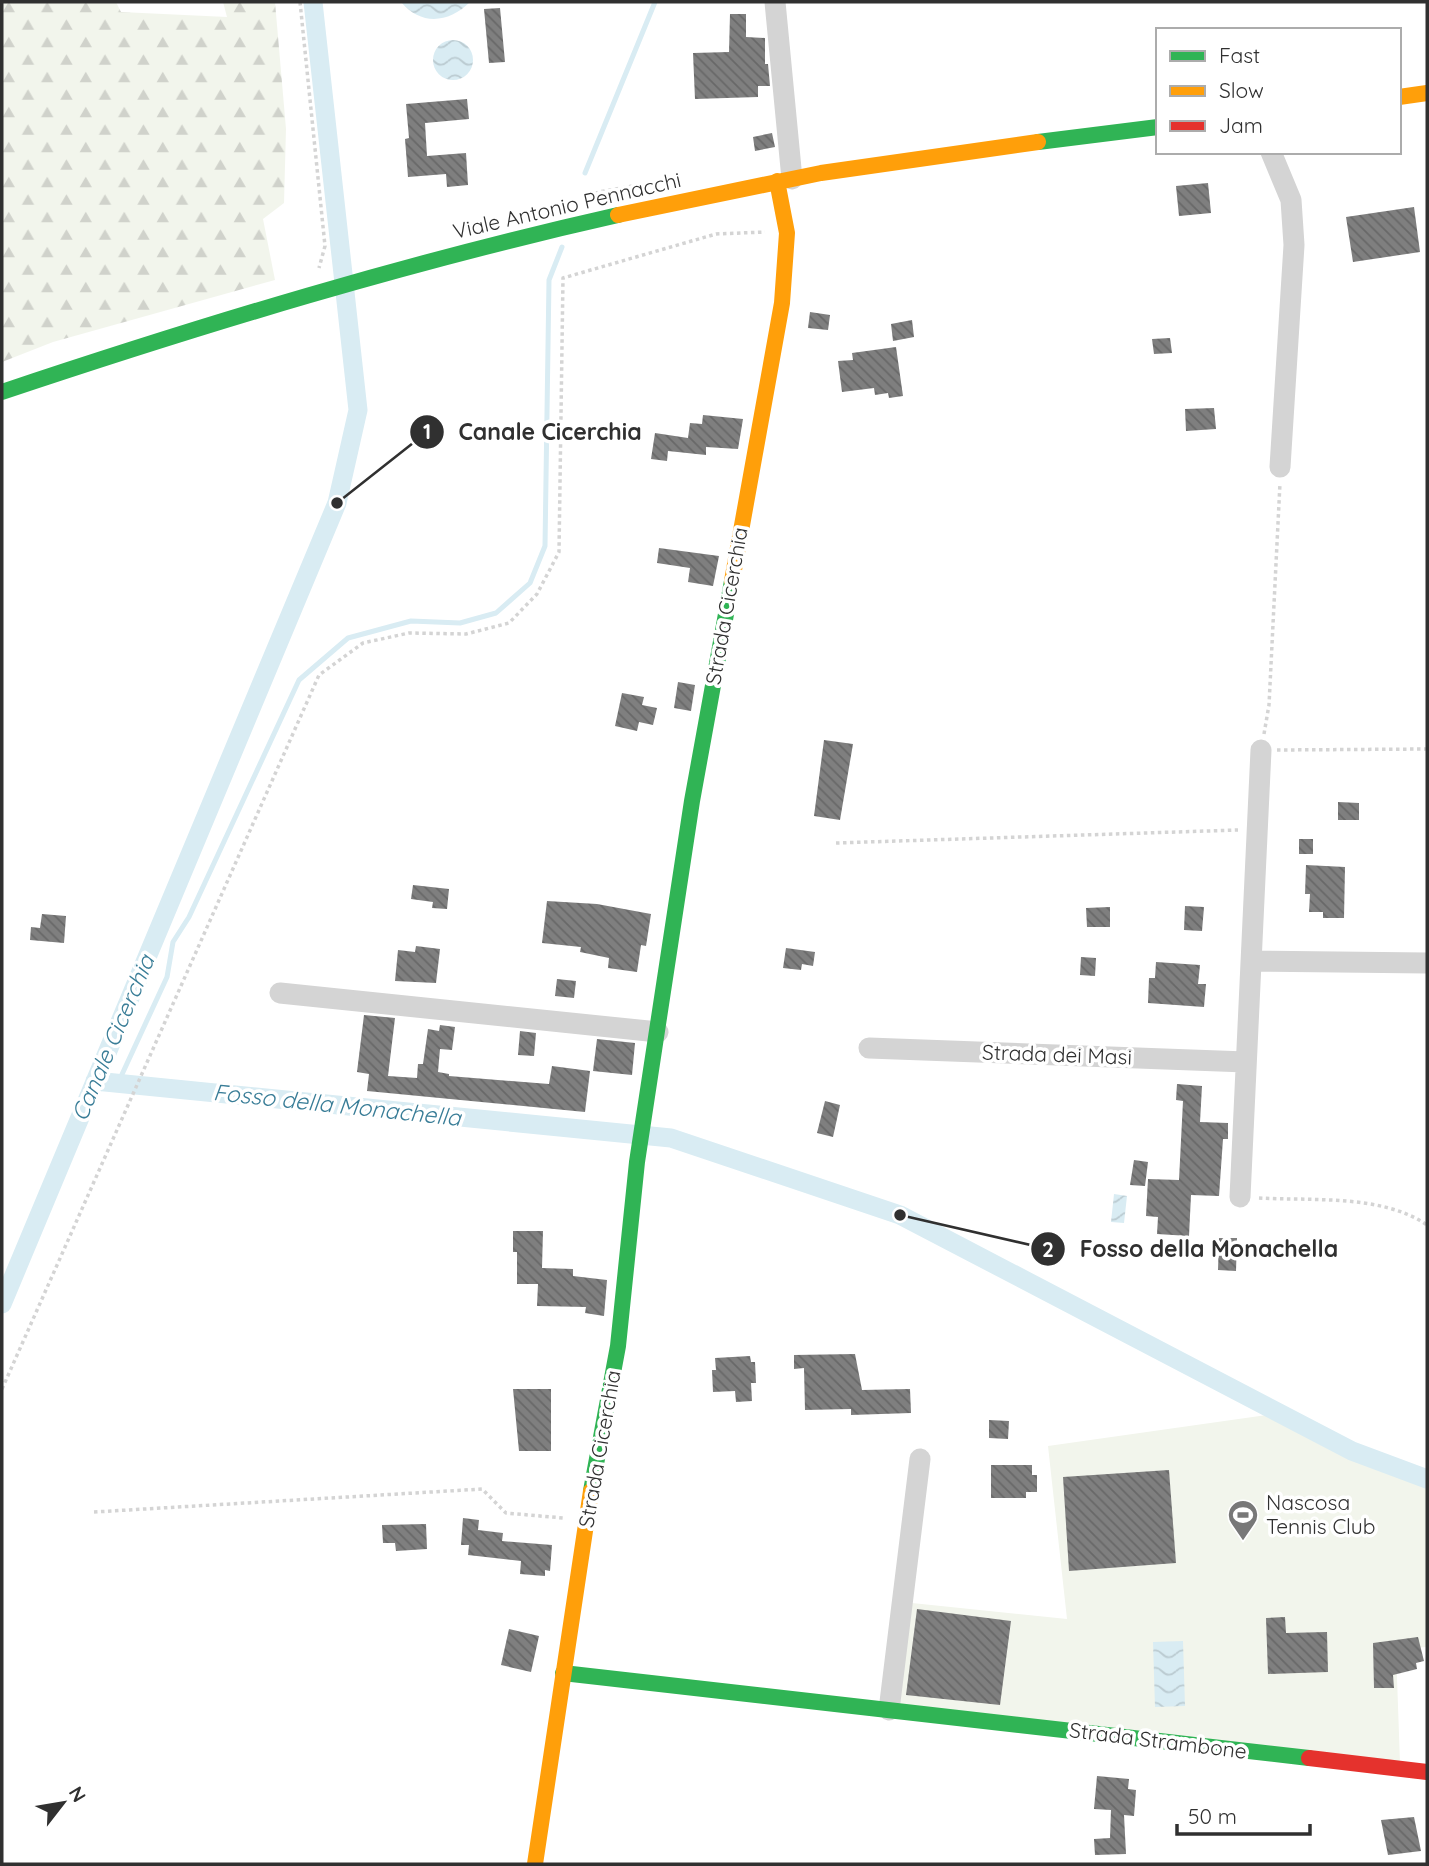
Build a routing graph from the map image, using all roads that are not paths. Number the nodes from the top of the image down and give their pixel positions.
1 (775, 2) edge
2 (1427, 93) edge
3 (1401, 97) edge
4 (1156, 127) edge
5 (1272, 154) edge
6 (785, 180) junction
7 (2, 392) edge
8 (1280, 467) road end
9 (1261, 750) road end
10 (1251, 961) junction
11 (1427, 963) edge
12 (280, 993) dead end
13 (658, 1032) junction
14 (869, 1048) dead end
15 (1246, 1062) junction
16 (1240, 1196) road end
17 (920, 1459) dead end
18 (563, 1673) junction
19 (889, 1710) junction
20 (1427, 1772) edge
21 (536, 1864) edge

1 - 6 street
2 - 3 street
4 - 6 street, Viale Antonio Pennacchi
5 - 8 street
6 - 7 street, Viale Antonio Pennacchi
6 - 13 street, Strada Cicerchia
9 - 10 street
10 - 11 street
10 - 15 street
12 - 13 street
13 - 18 street, Strada Cicerchia
14 - 15 street, Strada dei Masi
15 - 16 street
17 - 19 street
18 - 19 street, Strada Strambone
18 - 21 street, Strada Cicerchia
19 - 20 street, Strada Strambone

